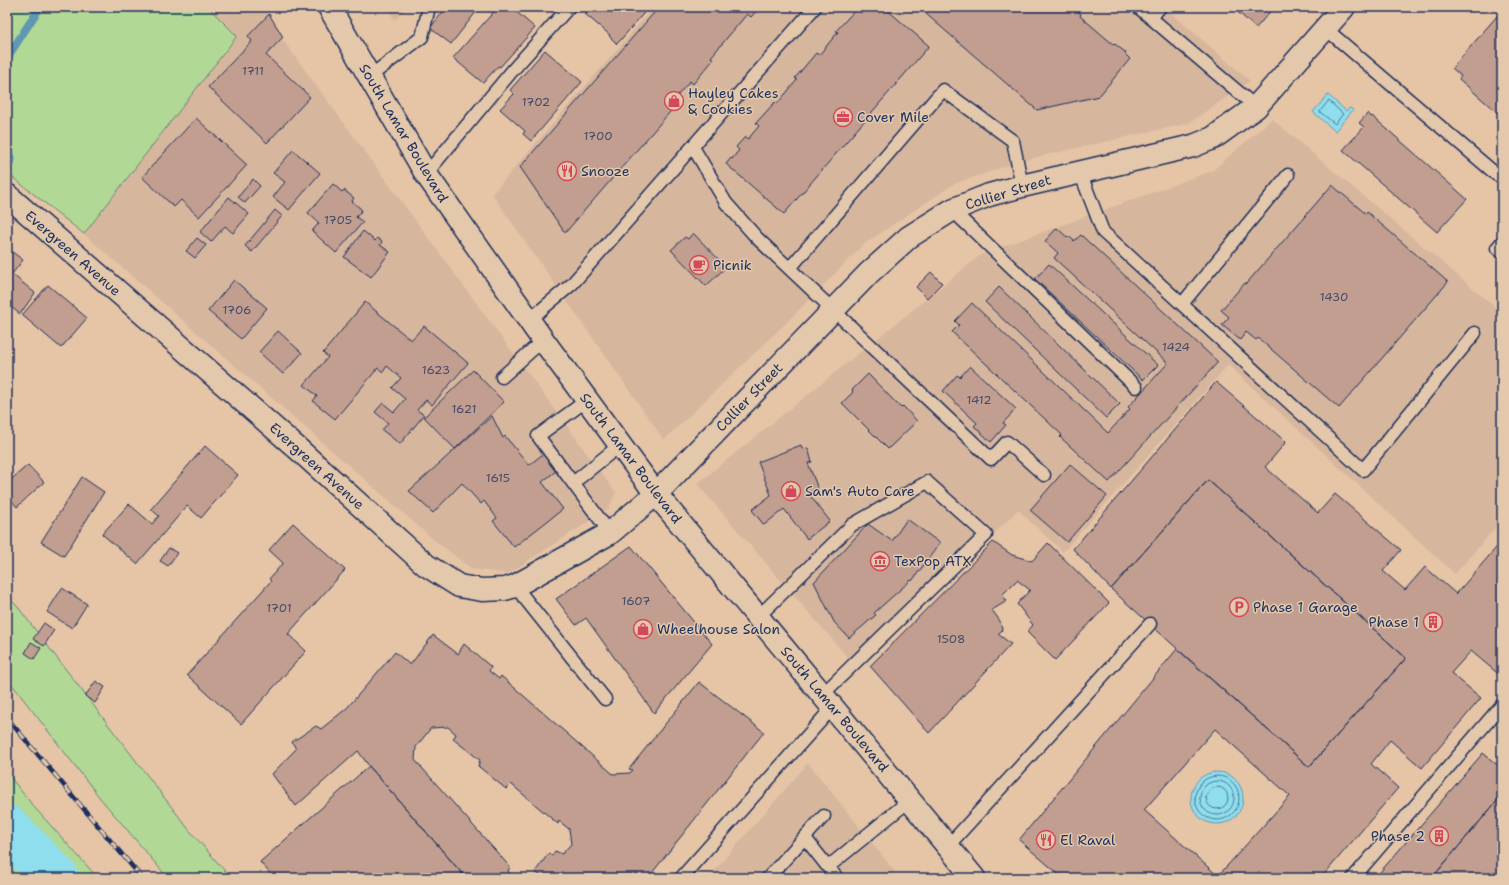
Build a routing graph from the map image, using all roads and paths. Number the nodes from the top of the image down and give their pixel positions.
1 (328, 7) edge
2 (429, 7) edge
3 (569, 7) edge
4 (815, 7) edge
5 (1138, 7) edge
6 (1160, 7) edge
7 (1344, 7) edge
8 (1151, 18) junction
9 (1326, 29) junction
10 (369, 77) junction
11 (1256, 107) junction
12 (693, 147) junction
13 (1080, 172) junction
14 (426, 174) junction
15 (1288, 175) dead end
16 (1497, 175) dead end
17 (1022, 186) junction
18 (7, 195) edge
19 (952, 210) junction
20 (1502, 242) edge
21 (1502, 252) edge
22 (790, 268) junction
23 (1182, 304) junction
24 (832, 310) junction
25 (529, 320) junction
26 (1475, 333) dead end
27 (543, 340) junction
28 (502, 377) dead end
29 (1136, 387) dead end
30 (587, 400) junction
31 (620, 445) junction
32 (1044, 475) dead end
33 (573, 484) junction
34 (656, 494) junction
35 (610, 532) junction
36 (515, 586) junction
37 (758, 617) junction
38 (1150, 624) dead end
39 (605, 699) dead end
40 (828, 701) junction
41 (1502, 705) edge
42 (910, 800) junction
43 (824, 816) dead end
44 (805, 838) junction
45 (948, 846) junction
46 (828, 868) junction
47 (681, 878) edge
48 (768, 878) edge
49 (837, 878) edge
50 (974, 878) edge
51 (1353, 878) edge

1 - 10 street, South Lamar Boulevard
2 - 10 lane
3 - 14 lane
4 - 12 lane
5 - 8 lane
6 - 8 lane
7 - 9 street, Collier Street
8 - 11 lane
9 - 11 street, Collier Street
9 - 16 lane
10 - 14 street, South Lamar Boulevard
11 - 13 street, Collier Street
12 - 22 lane
12 - 25 lane
13 - 17 street, Collier Street
13 - 23 lane
14 - 25 street, South Lamar Boulevard
15 - 23 lane
17 - 19 street, Collier Street
17 - 22 lane
18 - 36 street, Evergreen Avenue
19 - 24 street, Collier Street
19 - 29 lane
20 - 21 lane
22 - 24 lane
23 - 26 lane
24 - 32 lane
24 - 34 street, Collier Street
25 - 27 street, South Lamar Boulevard
27 - 28 lane
27 - 30 street, South Lamar Boulevard
30 - 31 street, South Lamar Boulevard
30 - 33 lane
31 - 33 lane
31 - 34 street, South Lamar Boulevard
33 - 35 lane
34 - 35 street, Evergreen Avenue
34 - 37 street, South Lamar Boulevard
35 - 36 street, Evergreen Avenue
36 - 39 lane
37 - 40 street, South Lamar Boulevard
37 - 40 lane
38 - 45 lane
40 - 42 street, South Lamar Boulevard
40 - 47 lane
41 - 51 lane
42 - 45 street, South Lamar Boulevard
42 - 46 lane
43 - 44 lane
44 - 46 lane
44 - 48 lane
45 - 50 street, South Lamar Boulevard
46 - 49 lane

